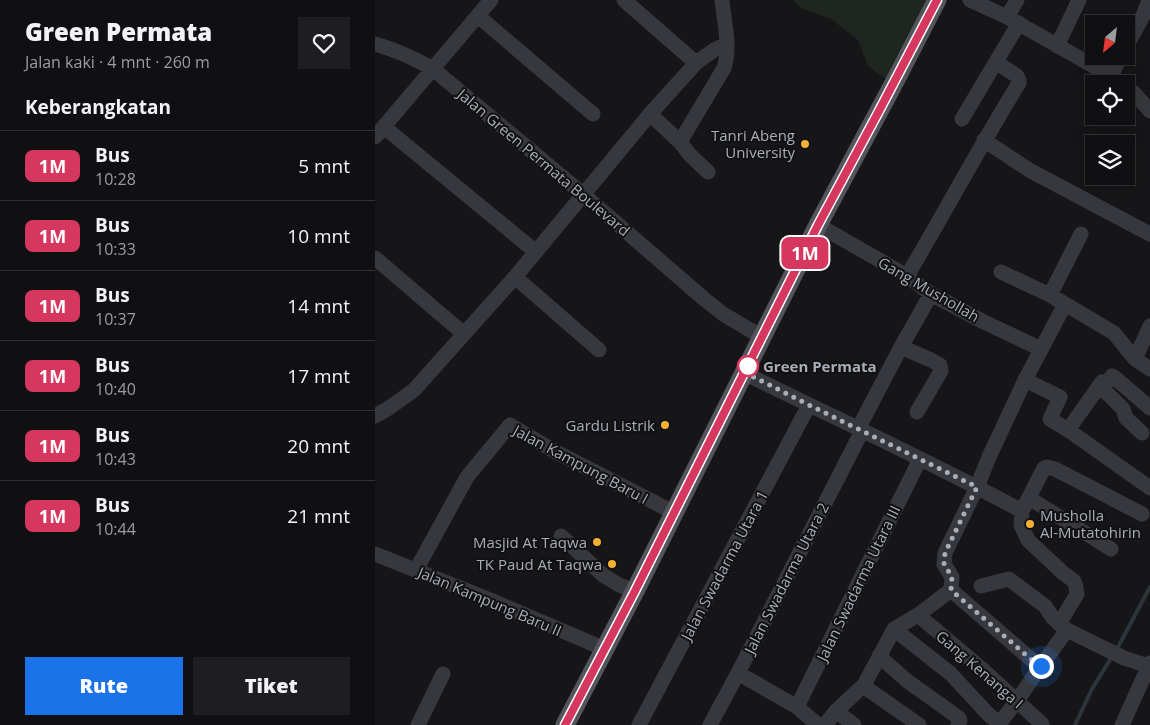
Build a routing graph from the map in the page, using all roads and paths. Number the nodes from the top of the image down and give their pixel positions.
1 (491, 0) edge
2 (624, 0) edge
3 (722, 0) edge
4 (937, 0) edge
5 (970, 0) edge
6 (1017, 0) edge
7 (1079, 0) edge
8 (1149, 0) edge
9 (478, 16) junction
10 (1013, 20) junction
11 (1135, 31) edge
12 (375, 44) edge
13 (727, 44) junction
14 (1057, 46) junction
15 (996, 62) junction
16 (696, 63) junction
17 (433, 68) junction
18 (1107, 75) edge
19 (1135, 95) edge
20 (1150, 111) edge
21 (593, 114) dead end
22 (651, 114) junction
23 (962, 119) dead end
24 (379, 132) edge
25 (984, 140) junction
26 (680, 142) junction
27 (708, 172) dead end
28 (584, 195) junction
29 (818, 225) junction
30 (1081, 234) dead end
31 (1150, 234) edge
32 (536, 252) junction
33 (375, 258) edge
34 (1001, 272) dead end
35 (907, 276) junction
36 (515, 277) junction
37 (931, 294) junction
38 (1050, 295) junction
39 (1065, 304) junction
40 (1150, 326) edge
41 (764, 333) junction
42 (464, 334) junction
43 (901, 347) junction
44 (1041, 349) junction
45 (599, 350) dead end
46 (1135, 359) junction
47 (1150, 369) edge
48 (744, 372) junction
49 (1025, 380) junction
50 (1100, 386) junction
51 (809, 405) junction
52 (1150, 408) edge
53 (917, 412) dead end
54 (375, 416) edge
55 (860, 430) junction
56 (1068, 430) junction
57 (1142, 433) dead end
58 (920, 459) junction
59 (977, 487) junction
60 (1150, 488) edge
61 (1026, 504) junction
62 (673, 512) junction
63 (1142, 514) dead end
64 (561, 536) dead end
65 (1111, 549) dead end
66 (375, 554) edge
67 (416, 570) junction
68 (981, 586) dead end
69 (951, 590) junction
70 (635, 591) junction
71 (918, 615) junction
72 (1063, 627) junction
73 (894, 629) junction
74 (605, 649) junction
75 (879, 656) junction
76 (1149, 664) edge
77 (1040, 667) junction
78 (738, 673) junction
79 (443, 674) dead end
80 (865, 685) junction
81 (1017, 702) junction
82 (797, 707) junction
83 (836, 711) junction
84 (999, 724) edge
85 (1042, 724) dead end
86 (418, 725) edge
87 (565, 725) edge
88 (639, 725) edge
89 (710, 725) edge
90 (818, 725) edge
91 (825, 725) edge
92 (854, 725) edge
93 (919, 725) edge
94 (959, 725) edge
95 (1122, 725) edge

1 - 9 street
2 - 16 street
3 - 13 street
4 - 29 main road
5 - 10 street
6 - 10 street
7 - 14 street
8 - 11 street
9 - 17 street
9 - 21 street
10 - 14 street
10 - 15 street
12 - 17 street, Jalan Green Permata Boulevard
13 - 16 street
13 - 26 street
14 - 18 street
15 - 23 street
15 - 25 street
16 - 22 street
17 - 24 street
17 - 28 street, Jalan Green Permata Boulevard
19 - 20 street
22 - 26 street
22 - 28 street
24 - 32 street
25 - 31 street
25 - 35 street
26 - 27 street
28 - 32 street
28 - 41 street, Jalan Green Permata Boulevard
29 - 35 street, Gang Mushollah
29 - 41 main road
30 - 38 street
32 - 36 street
33 - 42 street
34 - 38 street
35 - 37 street, Gang Mushollah
36 - 42 street
36 - 45 street
37 - 43 street, Jalan Swadarma Utara 2
37 - 44 street, Gang Mushollah
38 - 39 street
39 - 44 street
39 - 46 street
40 - 46 street
41 - 48 main road
42 - 54 street
43 - 53 street
43 - 55 street, Jalan Swadarma Utara 2
44 - 49 street
46 - 47 street
48 - 51 street
48 - 62 main road
49 - 56 street
49 - 59 street
50 - 52 street
50 - 56 street
50 - 57 street
51 - 55 street
51 - 88 street, Jalan Swadarma Utara 1
55 - 58 street
55 - 78 street, Jalan Swadarma Utara 2
56 - 60 street
58 - 59 street
58 - 82 street, Jalan Swadarma Utara III
59 - 61 street
59 - 69 street
61 - 63 street
61 - 65 street
61 - 72 street
62 - 67 street, Jalan Kampung Baru I
62 - 70 main road
64 - 70 street
66 - 67 street, Jalan Kampung Baru II
67 - 74 street, Jalan Kampung Baru II
68 - 72 street
69 - 71 street
69 - 77 street
70 - 74 main road
71 - 73 street
71 - 81 street, Gang Kenanga I
72 - 76 street
72 - 77 street
73 - 75 street
73 - 84 street
74 - 87 main road
75 - 80 street
75 - 94 street
76 - 95 street
77 - 81 street
78 - 82 street
78 - 89 street, Jalan Swadarma Utara 2
79 - 86 street
80 - 83 street
80 - 93 street
81 - 84 street
81 - 85 street, Gang Kenanga I
82 - 90 street
83 - 91 street
83 - 92 street

